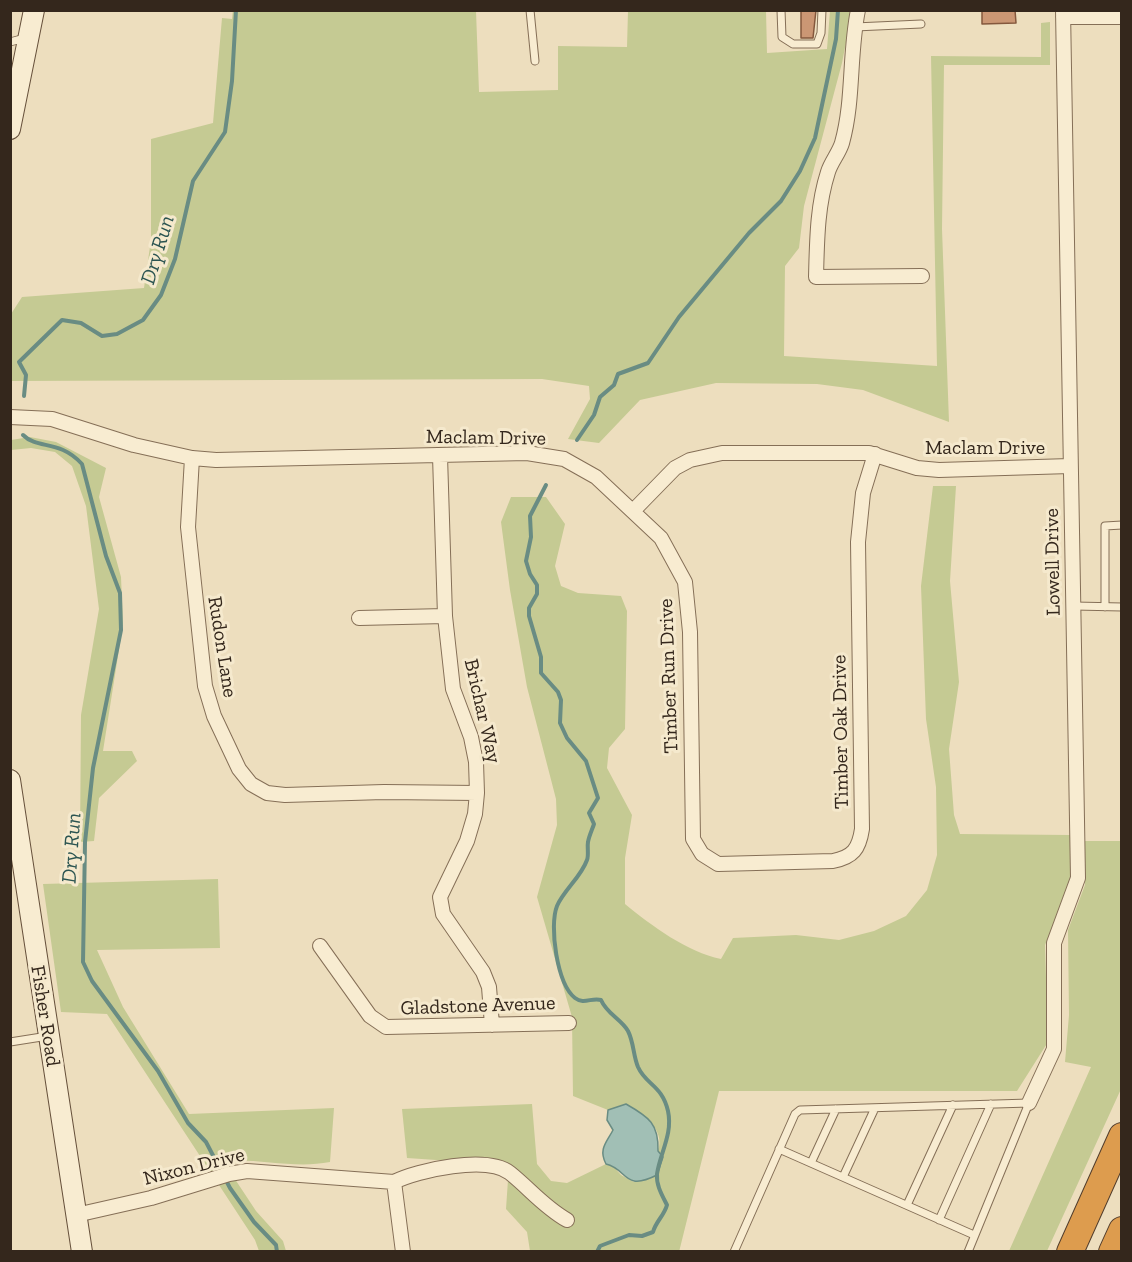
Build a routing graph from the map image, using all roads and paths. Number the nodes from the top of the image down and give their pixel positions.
1 (34, 10) edge
2 (530, 10) edge
3 (781, 10) edge
4 (822, 10) edge
5 (858, 10) edge
6 (1063, 14) edge
7 (1122, 16) edge
8 (921, 24) dead end
9 (855, 27) junction
10 (19, 39) edge
11 (535, 61) dead end
12 (13, 99) edge
13 (10, 129) edge
14 (922, 276) dead end
15 (10, 417) edge
16 (875, 454) junction
17 (440, 456) junction
18 (192, 458) junction
19 (1070, 466) junction
20 (634, 510) junction
21 (1122, 525) edge
22 (1074, 606) junction
23 (1105, 606) junction
24 (1122, 607) edge
25 (445, 616) junction
26 (359, 618) dead end
27 (10, 780) edge
28 (477, 793) junction
29 (702, 854) joint
30 (320, 946) dead end
31 (568, 1023) dead end
32 (492, 1025) junction
33 (48, 1036) junction
34 (10, 1042) edge
35 (1029, 1103) junction
36 (991, 1104) junction
37 (953, 1105) junction
38 (875, 1108) junction
39 (836, 1109) junction
40 (1122, 1136) edge
41 (779, 1149) junction
42 (811, 1163) junction
43 (843, 1177) junction
44 (394, 1182) junction
45 (907, 1206) junction
46 (76, 1215) junction
47 (567, 1220) dead end
48 (939, 1220) junction
49 (1122, 1230) edge
50 (975, 1235) junction
51 (82, 1251) edge
52 (403, 1251) edge
53 (734, 1251) edge
54 (968, 1251) edge
55 (1070, 1251) edge
56 (1112, 1251) edge

1 - 10 main road
2 - 11 lane
3 - 4 lane
5 - 9 street
6 - 7 street
6 - 19 street, Lowell Drive
8 - 9 lane
9 - 14 street
10 - 12 main road
12 - 13 main road
15 - 18 street, Maclam Drive
16 - 19 street, Maclam Drive
16 - 20 street, Maclam Drive
16 - 29 street, Timber Oak Drive
17 - 18 street, Maclam Drive
17 - 20 street, Maclam Drive
17 - 25 street, Brichar Way
18 - 28 street, Rudon Lane
19 - 22 street, Lowell Drive
20 - 29 street, Timber Run Drive
21 - 23 lane
22 - 23 lane
22 - 35 street, Lowell Drive
23 - 24 lane
25 - 26 street
25 - 28 street, Brichar Way
27 - 33 main road, Fisher Road
28 - 32 street, Brichar Way
30 - 32 street, Gladstone Avenue
31 - 32 street, Gladstone Avenue
33 - 34 lane
33 - 46 main road, Fisher Road
35 - 36 lane
35 - 50 lane
36 - 37 lane
36 - 48 lane
37 - 38 lane
37 - 45 lane
38 - 39 lane
38 - 43 lane
39 - 41 lane
39 - 42 lane
40 - 55 highway
41 - 42 lane
41 - 53 lane
42 - 43 lane
43 - 45 lane
44 - 46 street, Nixon Drive
44 - 47 street
44 - 52 street
45 - 48 lane
46 - 51 main road, Fisher Road
48 - 50 lane
49 - 56 highway
50 - 54 lane

